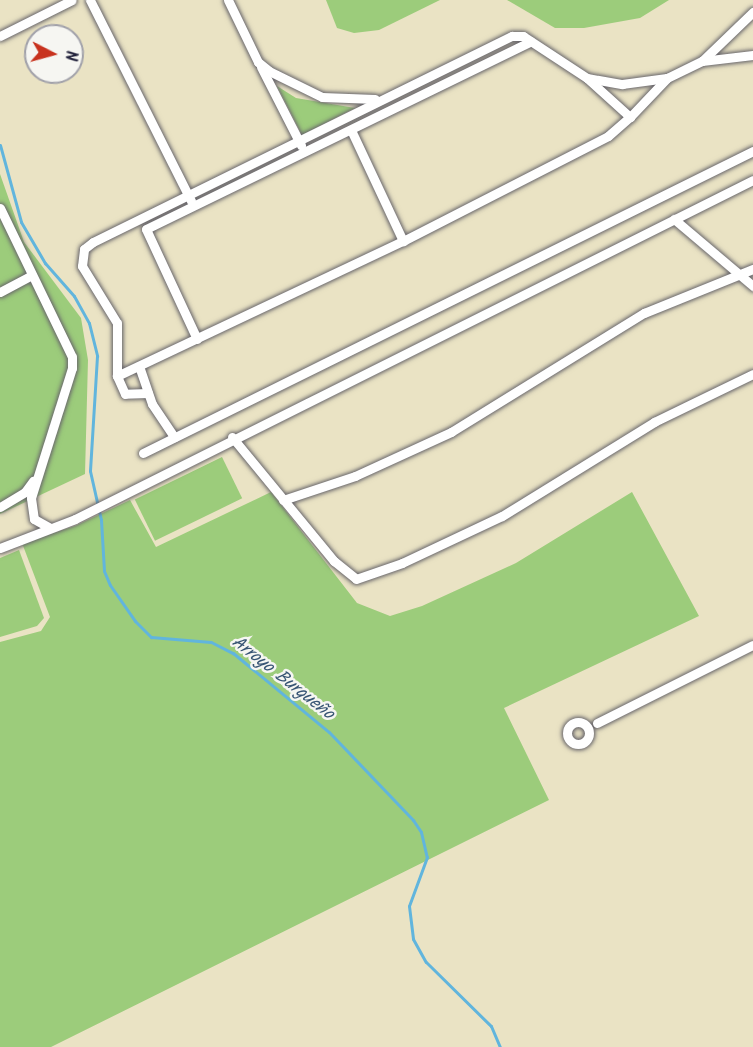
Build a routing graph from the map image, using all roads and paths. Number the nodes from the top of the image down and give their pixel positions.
1 (72, 0) edge
2 (90, 0) edge
3 (228, 0) edge
4 (753, 12) edge
5 (0, 36) edge
6 (531, 41) junction
7 (753, 55) edge
8 (702, 61) junction
9 (258, 62) junction
10 (587, 78) junction
11 (667, 78) junction
12 (383, 98) junction
13 (630, 117) junction
14 (351, 130) junction
15 (299, 141) junction
16 (753, 151) edge
17 (305, 152) junction
18 (753, 180) edge
19 (189, 197) junction
20 (194, 207) junction
21 (0, 208) edge
22 (674, 219) junction
23 (403, 241) junction
24 (753, 269) edge
25 (741, 273) junction
26 (32, 275) junction
27 (753, 286) edge
28 (0, 292) edge
29 (197, 339) junction
30 (139, 366) junction
31 (753, 374) edge
32 (117, 376) junction
33 (148, 393) junction
34 (174, 437) junction
35 (231, 437) junction
36 (143, 453) dead end
37 (35, 479) junction
38 (283, 500) junction
39 (14, 501) junction
40 (0, 507) edge
41 (32, 516) junction
42 (50, 528) junction
43 (26, 537) junction
44 (0, 548) edge
45 (753, 645) edge
46 (582, 723) junction
47 (597, 723) junction
48 (588, 735) junction

1 - 5 street
2 - 19 street
3 - 9 street
4 - 8 street
6 - 10 street
6 - 12 street
6 - 14 street
7 - 8 street
8 - 11 street
9 - 12 street
9 - 15 street
10 - 11 street
10 - 13 street
11 - 13 street
12 - 15 street
13 - 23 street
14 - 17 street
14 - 23 street
15 - 17 street
15 - 19 street
16 - 34 street
17 - 20 street
18 - 22 street
19 - 20 street
19 - 32 street
20 - 29 street
21 - 26 street
22 - 25 street
22 - 35 street
23 - 29 street
24 - 25 street
25 - 27 street
25 - 38 street
26 - 28 street
26 - 37 street
29 - 30 street
30 - 32 street
30 - 33 street
31 - 38 street
32 - 33 street
33 - 34 street
34 - 36 street
35 - 38 street
35 - 42 street
37 - 39 street
37 - 41 street
39 - 40 street
39 - 41 street
41 - 42 street
41 - 43 street
42 - 43 street
43 - 44 street
45 - 47 street
46 - 47 street
46 - 48 street
46 - 48 street
47 - 48 street

